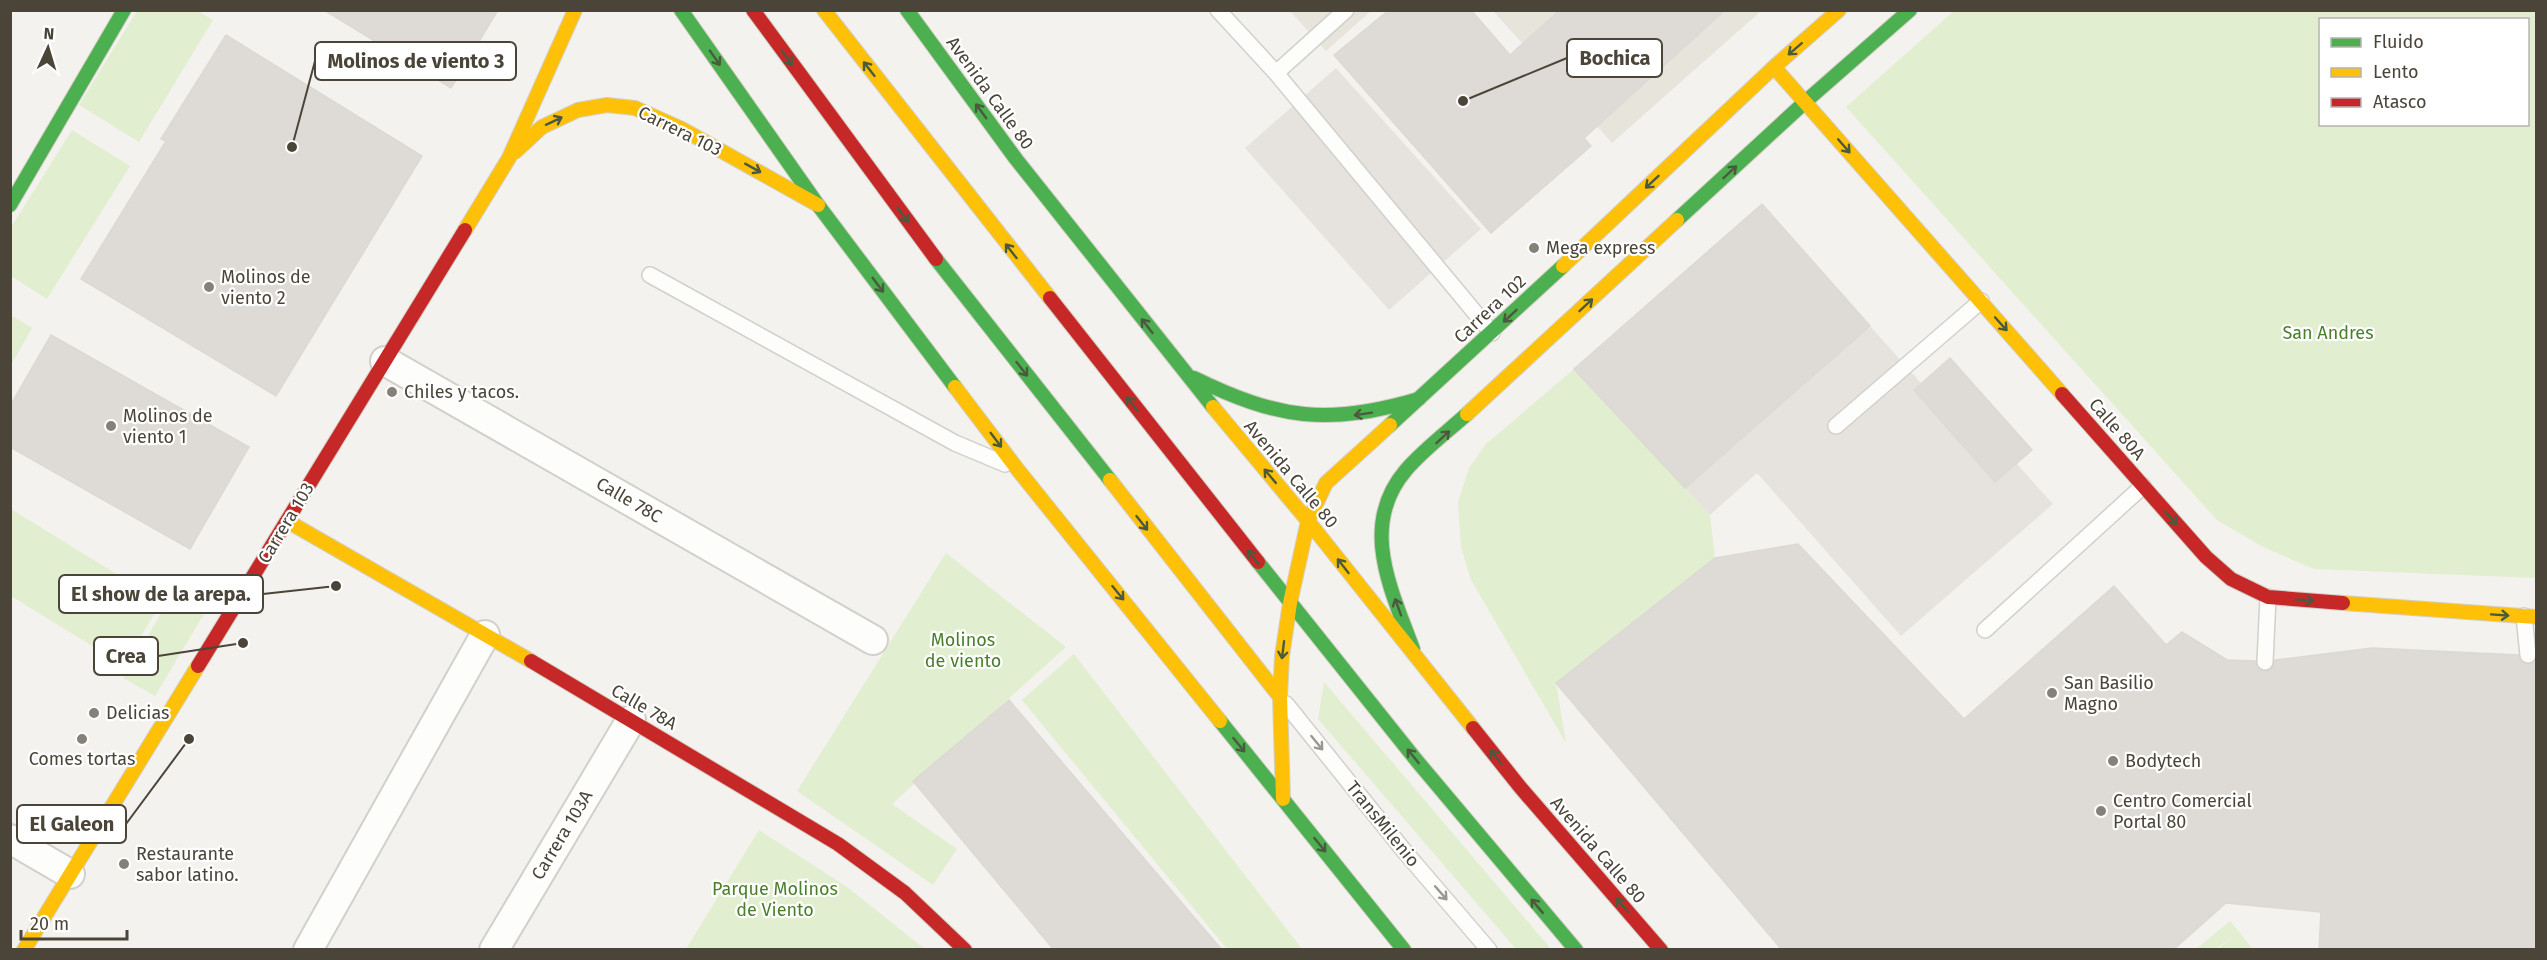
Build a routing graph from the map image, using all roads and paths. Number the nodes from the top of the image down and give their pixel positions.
1 (124, 10) edge
2 (575, 10) edge
3 (681, 10) edge
4 (753, 10) edge
5 (824, 10) edge
6 (907, 10) edge
7 (1218, 10) edge
8 (1346, 10) edge
9 (1839, 10) edge
10 (1910, 10) edge
11 (1774, 67) junction
12 (1276, 73) junction
13 (1805, 102) junction
14 (509, 158) junction
15 (10, 205) edge
16 (818, 205) junction
17 (650, 274) dead end
18 (1981, 301) junction
19 (1492, 333) junction
20 (385, 361) junction
21 (1183, 372) junction
22 (1419, 399) junction
23 (1836, 426) dead end
24 (1018, 470) junction
25 (2143, 486) junction
26 (287, 521) junction
27 (1308, 521) junction
28 (2268, 597) junction
29 (1290, 603) junction
30 (2530, 617) edge
31 (1985, 630) dead end
32 (485, 635) junction
33 (873, 640) dead end
34 (2528, 656) dead end
35 (1418, 662) junction
36 (2265, 662) dead end
37 (1280, 697) junction
38 (631, 720) junction
39 (1283, 799) junction
40 (10, 839) edge
41 (70, 874) junction
42 (24, 950) edge
43 (308, 950) edge
44 (494, 950) edge
45 (965, 950) edge
46 (1404, 950) edge
47 (1489, 950) edge
48 (1576, 950) edge
49 (1661, 950) edge

1 - 15 main road
2 - 14 main road, Carrera 103
3 -> 16 main road
4 -> 37 main road
29 -> 5 main road
21 -> 6 main road, Avenida Calle 80
7 - 12 lane
8 - 12 lane
9 -> 11 main road, Carrera 102
10 - 13 main road
11 - 13 main road, Calle 80A
11 -> 19 main road, Carrera 102
12 - 19 lane
13 -> 18 main road, Calle 80A
35 -> 13 main road
14 -> 16 main road, Carrera 103
14 - 20 main road, Carrera 103
16 -> 24 main road
17 - 24 lane
18 - 23 lane
18 -> 25 main road, Calle 80A
19 - 22 main road, Carrera 102
20 - 26 main road, Carrera 103
20 - 33 street, Calle 78C
22 -> 21 main road
27 -> 21 main road, Avenida Calle 80
22 - 27 main road, Carrera 102
24 -> 39 main road
25 -> 28 main road, Calle 80A
25 - 31 lane
26 - 32 main road, Calle 78A
26 - 41 main road, Carrera 103
27 - 29 main road, Carrera 102
35 -> 27 main road, Avenida Calle 80
28 -> 30 main road, Calle 80A
28 - 36 lane
29 -> 37 main road, Carrera 102
48 -> 29 main road
30 - 34 lane
32 - 38 main road, Calle 78A
32 - 43 street
49 -> 35 main road, Avenida Calle 80
37 - 39 main road
37 -> 47 lane, TransMilenio
38 - 44 street, Carrera 103A
38 - 45 main road, Calle 78A
39 -> 46 main road
40 - 41 street
41 - 42 main road, Carrera 103

